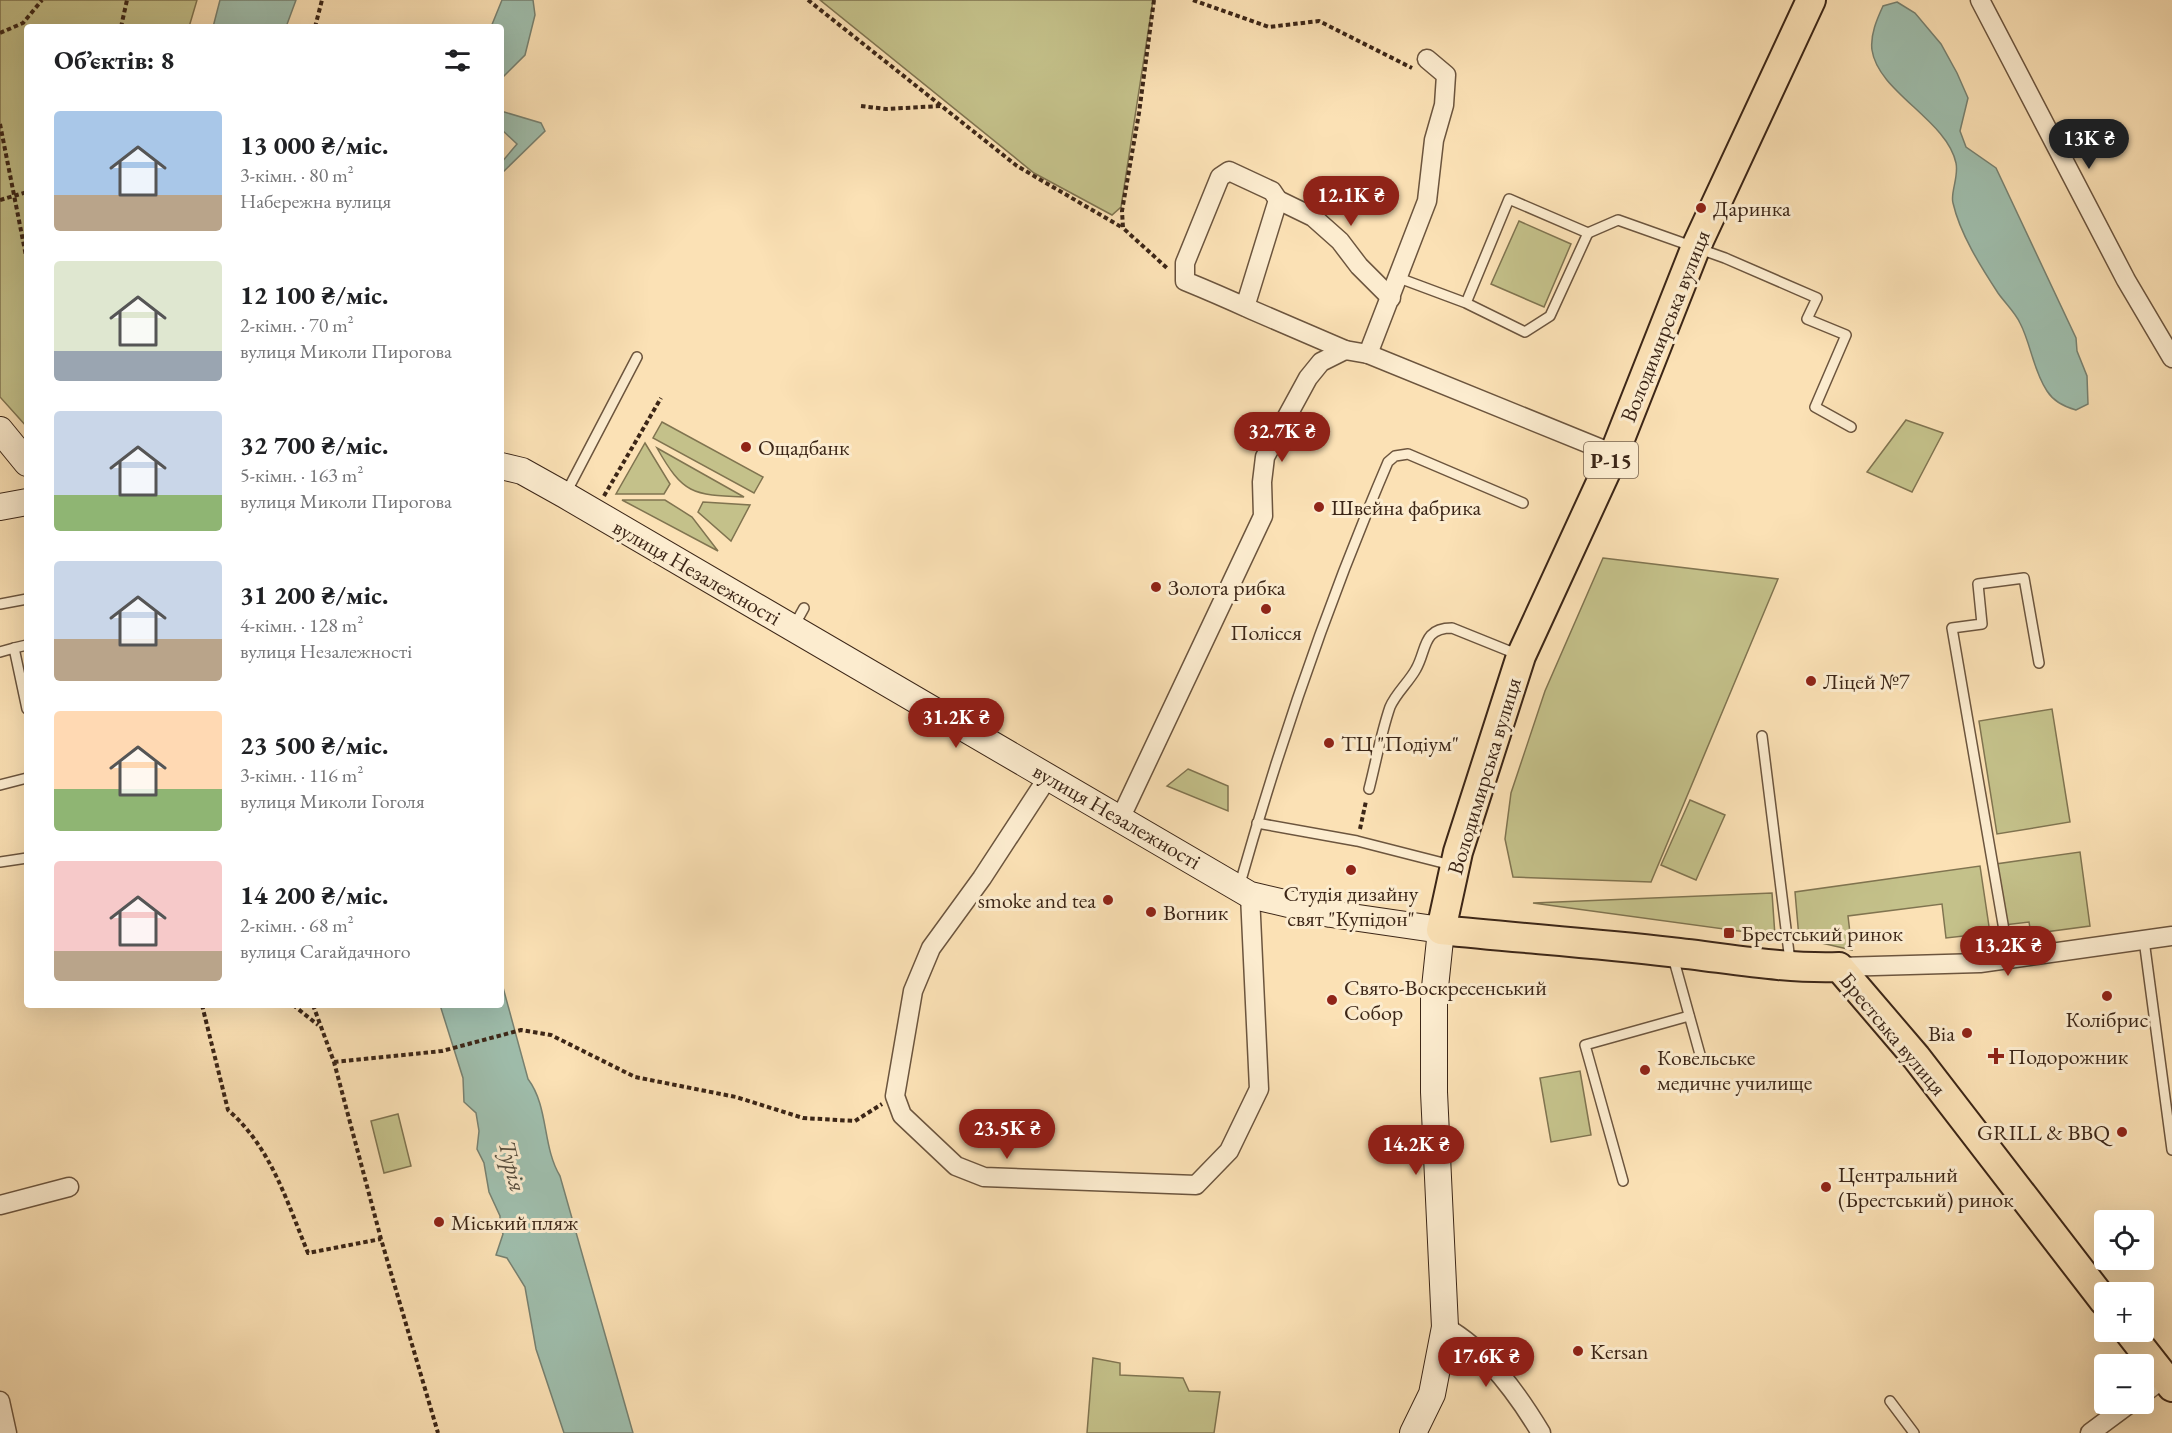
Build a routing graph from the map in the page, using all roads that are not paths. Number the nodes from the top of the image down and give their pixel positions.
1 (1811, 0) edge
2 (1980, 0) edge
3 (1420, 64) road end
4 (1278, 200) junction
5 (1588, 233) junction
6 (1695, 249) junction
7 (1399, 278) junction
8 (1391, 298) junction
9 (1466, 303) junction
10 (1245, 307) junction
11 (1345, 350) junction
12 (1368, 354) junction
13 (637, 357) dead end
14 (2172, 358) edge
15 (1851, 427) dead end
16 (0, 430) edge
17 (1614, 454) junction
18 (24, 459) edge
19 (504, 467) edge
20 (565, 495) junction
21 (24, 503) edge
22 (1523, 503) dead end
23 (0, 507) edge
24 (24, 600) edge
25 (0, 604) edge
26 (24, 646) edge
27 (14, 648) junction
28 (0, 652) edge
29 (1521, 656) junction
30 (2039, 663) dead end
31 (24, 695) edge
32 (1762, 736) dead end
33 (1048, 777) junction
34 (24, 779) edge
35 (0, 785) edge
36 (1369, 789) road end
37 (1120, 819) junction
38 (1257, 823) junction
39 (24, 858) edge
40 (0, 862) edge
41 (1454, 866) junction
42 (1244, 891) junction
43 (1441, 930) junction
44 (2172, 936) edge
45 (2144, 940) junction
46 (1672, 952) junction
47 (2009, 959) junction
48 (1791, 966) junction
49 (1839, 967) junction
50 (1689, 1016) junction
51 (1701, 1058) dead end
52 (2172, 1150) edge
53 (1623, 1181) dead end
54 (69, 1187) dead end
55 (0, 1205) edge
56 (2094, 1288) edge
57 (1445, 1327) junction
58 (2135, 1342) edge
59 (2160, 1386) edge
60 (0, 1401) edge
61 (1890, 1401) dead end
62 (2116, 1414) edge
63 (7, 1433) edge
64 (1413, 1433) edge
65 (1541, 1433) edge
66 (1914, 1433) edge
67 (2090, 1433) edge

1 - 6 main road, Володимирська вулиця / Р-15
2 - 14 street
3 - 7 street
4 - 8 street
4 - 10 street
4 - 10 street
5 - 6 lane
5 - 9 lane
5 - 9 lane
6 - 15 lane
6 - 17 main road, Володимирська вулиця / Р-15
7 - 8 street
7 - 9 lane
8 - 12 street
10 - 11 street
11 - 12 street
11 - 37 street
12 - 17 street
13 - 20 lane
16 - 18 main road
17 - 29 main road, Володимирська вулиця / Р-15
19 - 20 main road, вулиця Незалежності
20 - 33 main road, вулиця Незалежності
21 - 23 main road
22 - 38 lane
24 - 25 lane
26 - 27 lane
27 - 28 lane
27 - 31 lane
29 - 36 lane
29 - 41 main road, Володимирська вулиця / Р-15
30 - 47 lane
32 - 48 lane
33 - 37 main road, вулиця Незалежності
33 - 42 street
34 - 35 lane
37 - 42 main road, вулиця Незалежності
38 - 41 lane
38 - 42 lane
39 - 40 lane
41 - 43 main road, Володимирська вулиця / Р-15
42 - 43 main road, вулиця Незалежності
43 - 46 main road, Брестська вулиця
43 - 57 main road
44 - 45 street
45 - 47 street
45 - 52 lane
46 - 48 main road, Брестська вулиця
46 - 50 lane
47 - 49 street
48 - 49 main road, Брестська вулиця
49 - 56 main road, Брестська вулиця
50 - 51 lane
50 - 53 lane
54 - 55 street
57 - 64 main road
57 - 65 street
58 - 59 main road
60 - 63 street
61 - 66 lane
62 - 67 street

